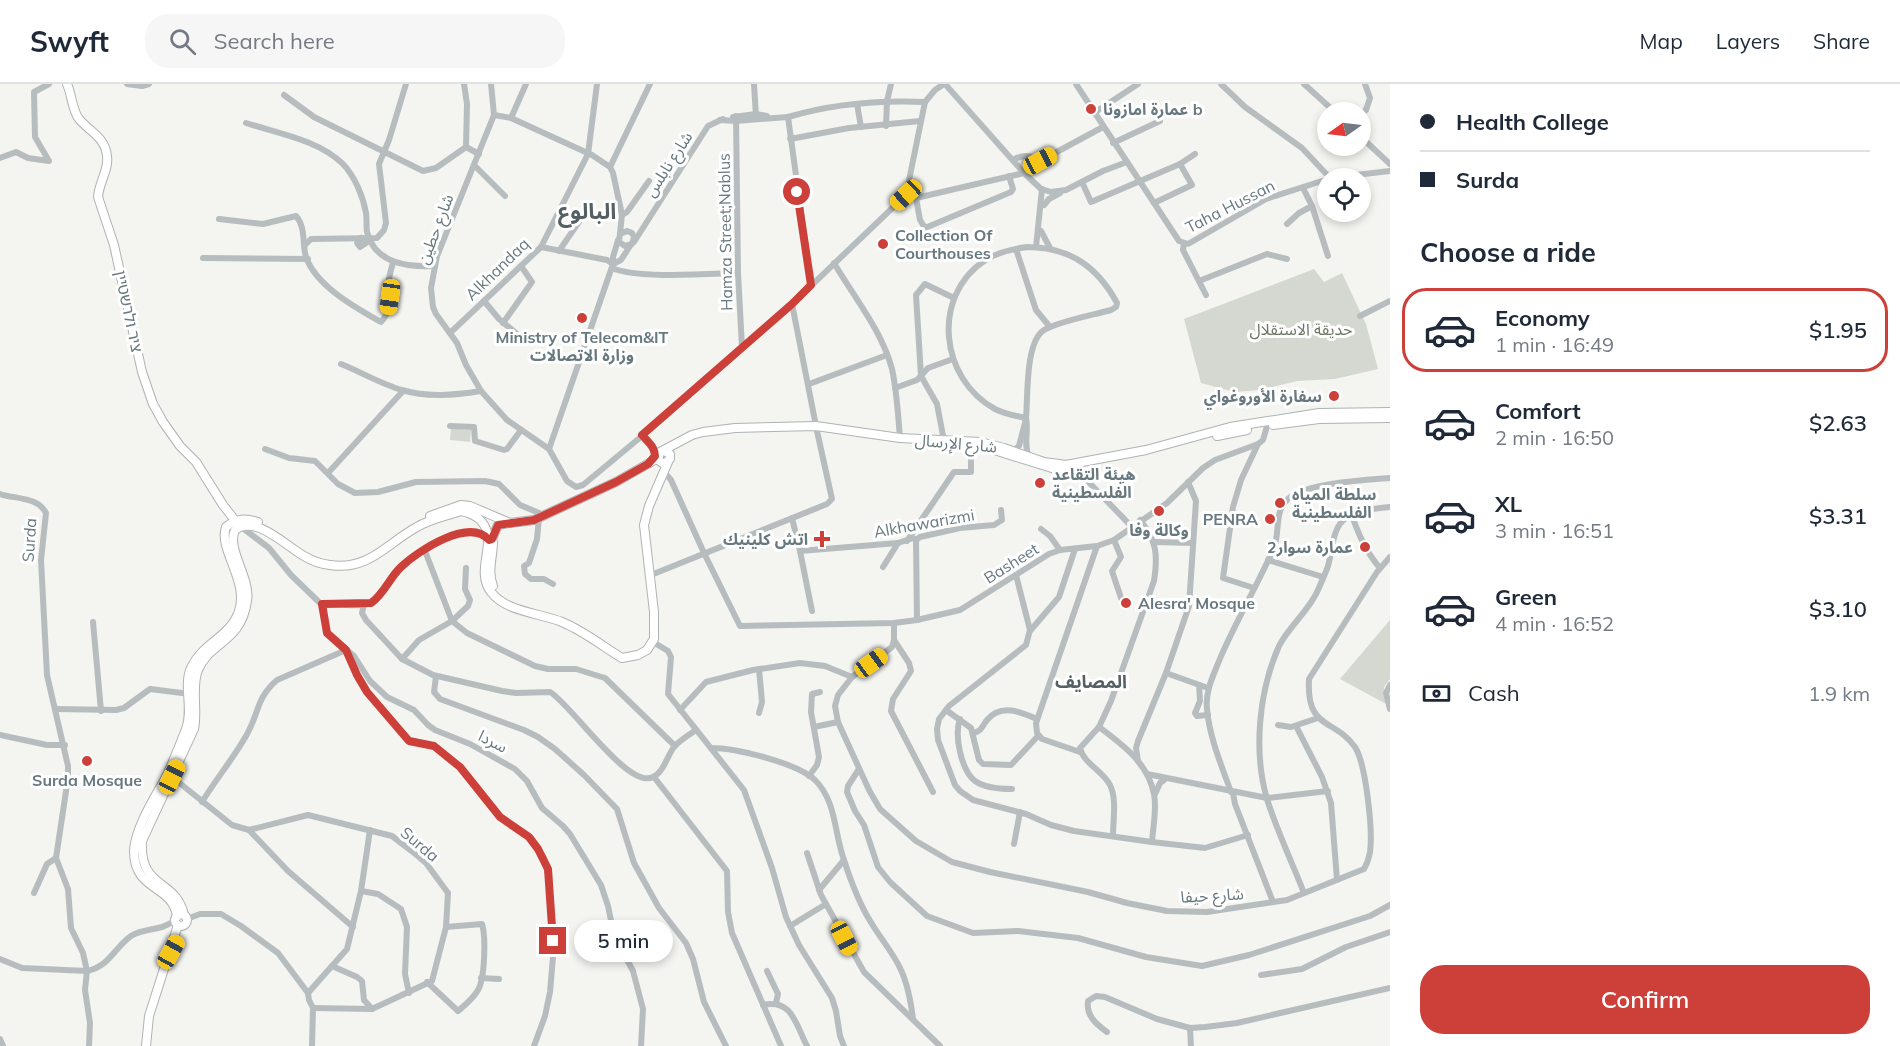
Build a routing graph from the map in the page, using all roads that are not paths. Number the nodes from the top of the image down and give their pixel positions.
1 (49, 84) edge
2 (67, 84) edge
3 (128, 84) edge
4 (149, 84) edge
5 (406, 84) edge
6 (464, 84) edge
7 (491, 84) edge
8 (526, 84) edge
9 (597, 84) edge
10 (650, 84) edge
11 (754, 84) edge
12 (891, 84) edge
13 (944, 84) edge
14 (1076, 84) edge
15 (1138, 84) edge
16 (1221, 84) edge
17 (1304, 84) edge
18 (1365, 84) edge
19 (284, 95) dead end
20 (887, 101) junction
21 (925, 102) junction
22 (1324, 102) edge
23 (1369, 102) edge
24 (857, 104) junction
25 (1094, 113) junction
26 (494, 115) junction
27 (756, 117) junction
28 (788, 117) junction
29 (511, 118) junction
30 (736, 118) junction
31 (920, 121) junction
32 (1160, 121) dead end
33 (246, 123) dead end
34 (886, 126) junction
35 (1103, 127) junction
36 (861, 128) junction
37 (790, 139) junction
38 (1113, 143) junction
39 (1371, 146) edge
40 (466, 147) junction
41 (384, 151) junction
42 (479, 154) junction
43 (588, 154) junction
44 (1195, 154) dead end
45 (0, 158) edge
46 (1013, 160) junction
47 (1127, 162) junction
48 (1180, 164) junction
49 (1390, 164) edge
50 (474, 165) junction
51 (610, 167) junction
52 (1319, 168) edge
53 (1390, 171) edge
54 (1024, 173) junction
55 (1371, 173) edge
56 (1009, 176) junction
57 (615, 180) junction
58 (649, 181) dead end
59 (1033, 181) junction
60 (1082, 182) junction
61 (1140, 182) junction
62 (1317, 183) edge
63 (1303, 188) junction
64 (1044, 190) junction
65 (1062, 191) junction
66 (906, 195) junction
67 (505, 196) dead end
68 (916, 198) junction
69 (1043, 203) junction
70 (1155, 203) junction
71 (585, 205) dead end
72 (1312, 206) junction
73 (622, 217) junction
74 (219, 219) dead end
75 (1287, 224) dead end
76 (643, 227) junction
77 (1041, 231) junction
78 (630, 232) junction
79 (303, 233) junction
80 (619, 237) junction
81 (311, 239) junction
82 (364, 242) junction
83 (1182, 242) junction
84 (632, 244) junction
85 (306, 245) junction
86 (541, 247) junction
87 (1038, 247) junction
88 (1016, 249) junction
89 (1050, 249) junction
90 (559, 251) junction
91 (1328, 256) dead end
92 (203, 258) dead end
93 (308, 259) junction
94 (1287, 259) dead end
95 (393, 262) junction
96 (834, 263) junction
97 (435, 266) junction
98 (521, 266) junction
99 (613, 266) junction
100 (738, 273) junction
101 (1199, 281) junction
102 (811, 285) junction
103 (1206, 295) dead end
104 (954, 298) junction
105 (484, 301) junction
106 (1390, 301) edge
107 (792, 304) junction
108 (1360, 316) dead end
109 (503, 323) junction
110 (1050, 327) junction
111 (450, 333) junction
112 (516, 333) dead end
113 (742, 346) junction
114 (887, 355) junction
115 (953, 359) junction
116 (341, 364) dead end
117 (921, 376) junction
118 (808, 384) junction
119 (896, 388) junction
120 (403, 391) junction
121 (481, 391) junction
122 (1390, 407) edge
123 (1386, 412) edge
124 (1026, 418) junction
125 (1390, 418) edge
126 (450, 426) dead end
127 (1267, 426) junction
128 (816, 428) junction
129 (521, 430) junction
130 (643, 436) junction
131 (900, 440) junction
132 (944, 441) junction
133 (1261, 442) junction
134 (971, 448) junction
135 (264, 449) dead end
136 (550, 451) junction
137 (1013, 451) junction
138 (662, 456) junction
139 (1029, 457) junction
140 (1077, 470) junction
141 (328, 473) junction
142 (665, 473) junction
143 (1390, 478) edge
144 (1188, 482) junction
145 (0, 494) edge
146 (223, 505) junction
147 (1390, 507) edge
148 (1001, 510) dead end
149 (1352, 516) junction
150 (541, 517) junction
151 (792, 518) junction
152 (246, 519) junction
153 (1140, 520) junction
154 (510, 523) junction
155 (238, 524) junction
156 (1131, 526) junction
157 (226, 527) junction
158 (1041, 529) dead end
159 (489, 540) junction
160 (916, 540) junction
161 (1114, 540) junction
162 (907, 541) junction
163 (1154, 542) junction
164 (898, 543) junction
165 (1193, 543) junction
166 (1097, 546) junction
167 (1075, 549) junction
168 (1060, 550) junction
169 (424, 551) junction
170 (800, 551) junction
171 (704, 553) junction
172 (1390, 557) edge
173 (1268, 560) junction
174 (1390, 562) edge
175 (883, 567) dead end
176 (466, 568) dead end
177 (1380, 568) junction
178 (651, 574) junction
179 (1016, 575) junction
180 (1323, 577) junction
181 (553, 584) dead end
182 (1254, 588) junction
183 (1121, 598) dead end
184 (322, 604) junction
185 (364, 604) junction
186 (812, 611) dead end
187 (917, 620) junction
188 (452, 621) junction
189 (93, 622) dead end
190 (894, 623) junction
191 (1029, 632) junction
192 (894, 640) junction
193 (651, 641) junction
194 (346, 650) junction
195 (402, 659) junction
196 (759, 669) junction
197 (1166, 673) junction
198 (436, 676) junction
199 (852, 677) junction
200 (188, 678) junction
201 (1199, 685) junction
202 (1390, 685) edge
203 (1208, 688) junction
204 (177, 692) junction
205 (820, 692) dead end
206 (193, 694) junction
207 (190, 708) junction
208 (55, 709) junction
209 (680, 710) junction
210 (946, 710) junction
211 (1390, 710) edge
212 (101, 711) junction
213 (759, 714) dead end
214 (1208, 715) junction
215 (1318, 718) junction
216 (960, 719) junction
217 (1038, 719) junction
218 (838, 722) junction
219 (1278, 725) dead end
220 (1296, 726) junction
221 (814, 727) junction
222 (1099, 727) junction
223 (696, 730) junction
224 (974, 733) junction
225 (0, 735) edge
226 (1038, 736) junction
227 (1140, 737) junction
228 (65, 745) junction
229 (675, 746) junction
230 (1126, 747) junction
231 (711, 748) junction
232 (1080, 752) junction
233 (1138, 761) junction
234 (859, 769) junction
235 (170, 775) junction
236 (809, 776) junction
237 (1148, 776) junction
238 (654, 777) junction
239 (1172, 778) junction
240 (1164, 780) junction
241 (1012, 789) dead end
242 (1328, 791) junction
243 (933, 792) dead end
244 (1235, 793) junction
245 (1154, 795) junction
246 (1267, 798) junction
247 (202, 802) junction
248 (1020, 812) junction
249 (249, 830) junction
250 (370, 830) junction
251 (1113, 836) junction
252 (1248, 836) junction
253 (1152, 842) junction
254 (1014, 844) dead end
255 (807, 853) dead end
256 (56, 858) junction
257 (844, 860) junction
258 (1337, 880) junction
259 (819, 890) junction
260 (361, 891) junction
261 (34, 893) dead end
262 (1304, 893) junction
263 (1273, 902) junction
264 (826, 904) junction
265 (1390, 905) edge
266 (181, 920) junction
267 (790, 926) junction
268 (353, 927) junction
269 (446, 927) junction
270 (166, 928) junction
271 (1390, 932) edge
272 (174, 939) junction
273 (171, 952) junction
274 (0, 959) edge
275 (332, 966) junction
276 (87, 971) junction
277 (767, 971) dead end
278 (1261, 975) dead end
279 (481, 978) junction
280 (499, 979) dead end
281 (427, 982) junction
282 (1390, 988) edge
283 (308, 993) junction
284 (409, 993) junction
285 (777, 1003) junction
286 (763, 1005) junction
287 (313, 1008) junction
288 (372, 1010) junction
289 (913, 1019) junction
290 (1190, 1028) junction
291 (1107, 1032) dead end
292 (0, 1039) edge
293 (3, 1046) edge
294 (89, 1046) edge
295 (146, 1046) edge
296 (312, 1046) edge
297 (534, 1046) edge
298 (641, 1046) edge
299 (726, 1046) edge
300 (781, 1046) edge
301 (807, 1046) edge
302 (844, 1046) edge
303 (940, 1046) edge
304 (1191, 1046) edge

1 - 45 street
2 - 146 main road, ציר ולרשטיין
3 - 4 street
5 - 41 street
6 - 40 street
7 - 26 street, شارع حطين
8 - 29 street
9 - 43 street, Alkhandaq
10 - 51 street
11 - 27 street
12 - 20 street
13 - 21 street
13 - 46 street
14 - 25 street
15 - 25 street
16 - 52 street
17 - 22 street
18 - 23 street
19 - 41 street
20 - 21 street
20 - 24 street
20 - 34 street
21 - 31 street
24 - 28 street
24 - 36 street
25 - 35 street
26 - 29 street
26 - 42 street, شارع حطين
27 - 28 street
27 - 30 street
28 - 37 street
29 - 43 street
30 - 76 street, شارع نابلس
30 - 100 street, Hamza Street;Nablus
31 - 34 street
31 - 66 street
32 - 38 street
33 - 82 street
34 - 36 street
35 - 38 street
35 - 46 street
36 - 37 street
37 - 102 street
38 - 47 street
39 - 49 street
40 - 41 street
40 - 42 street
41 - 82 street
42 - 50 street, شارع حطين
43 - 51 street
43 - 57 street
43 - 86 street, Alkhandaq
44 - 48 street
46 - 54 street
47 - 60 street
47 - 61 street
48 - 61 street
48 - 70 street
50 - 67 street
50 - 97 street, شارع حطين
51 - 57 street
53 - 55 street, Taha Hussan
54 - 56 street
54 - 59 street
56 - 68 street
56 - 68 street
57 - 73 street
58 - 73 street
59 - 64 street
59 - 69 street
60 - 61 street
60 - 65 street
61 - 70 street
62 - 63 street, Taha Hussan
63 - 72 street
63 - 83 street, Taha Hussan
64 - 65 street
64 - 69 street
65 - 69 street
66 - 68 street
66 - 96 street
69 - 77 street
69 - 87 street
70 - 83 street
71 - 90 street
72 - 75 street
72 - 91 street
73 - 78 street
73 - 80 street
74 - 79 street
76 - 78 street
76 - 84 street, شارع نابلس
77 - 87 street
77 - 89 street
78 - 80 street
78 - 84 street
79 - 81 street
79 - 85 street
80 - 84 street
80 - 99 street
81 - 82 street
81 - 85 street
82 - 95 street
83 - 101 street
84 - 99 street, شارع نابلس
85 - 93 street
86 - 90 street
86 - 98 street, Alkhandaq
87 - 88 street
87 - 89 street
88 - 104 street
88 - 110 street
89 - 110 street
90 - 99 street
92 - 93 street
93 - 95 street
94 - 101 street
95 - 97 street
96 - 102 street
96 - 114 street
97 - 111 street, شارع حطين
98 - 105 street, Alkhandaq
98 - 109 street
99 - 100 street
99 - 136 street
100 - 113 street, Hamza Street;Nablus
101 - 103 street
102 - 107 street
104 - 115 street
104 - 117 street
105 - 109 street
105 - 111 street, Alkhandaq
106 - 108 street
107 - 113 street
107 - 118 street
109 - 112 street
110 - 124 street
111 - 121 street, شارع حطين
113 - 130 street
114 - 118 street
114 - 119 street
115 - 117 street
115 - 124 street
116 - 120 street
117 - 119 street
117 - 132 street
118 - 128 street
119 - 131 street
120 - 121 street
120 - 141 street
121 - 129 street, شارع حطين
122 - 123 street
123 - 139 main road, شارع الإرسال
124 - 137 street
124 - 139 street
125 - 127 main road, شارع الإرسال
126 - 129 street
127 - 133 street
127 - 133 street
127 - 140 main road, شارع الإرسال
128 - 131 main road, شارع الإرسال
128 - 138 main road, شارع الإرسال
128 - 151 street
129 - 136 street, شارع حطين
130 - 136 street
130 - 138 street
131 - 132 main road, شارع الإرسال
131 - 134 main road, شارع الإرسال
132 - 137 main road, شارع الإرسال
133 - 144 street, Basheet
133 - 182 street
134 - 140 main road, شارع الإرسال
134 - 162 street
135 - 141 street
137 - 139 main road, شارع الإرسال
138 - 142 main road
138 - 150 main road, شارع الإرسال
138 - 193 main road
140 - 156 street
141 - 150 street
142 - 171 street
142 - 178 main road
143 - 173 street
144 - 153 street, Basheet
144 - 165 street
145 - 208 street, Surda
146 - 152 main road
146 - 155 main road, ציר ולרשטיין
146 - 157 main road
147 - 149 street
148 - 160 street, Alkhawarizmi
149 - 177 street
149 - 180 street
150 - 154 main road, شارع الإرسال
150 - 181 street
151 - 170 street
151 - 171 street
152 - 154 main road
152 - 155 main road
153 - 156 street, Basheet
153 - 163 street
154 - 159 main road
155 - 157 main road
155 - 159 main road
155 - 184 street
155 - 206 main road
156 - 161 street, Basheet
157 - 200 main road
158 - 168 street
159 - 169 street
159 - 193 main road
160 - 162 street, Alkhawarizmi
160 - 187 street
161 - 166 street, Basheet
161 - 183 street
162 - 164 street, Alkhawarizmi
163 - 165 street
163 - 222 street
164 - 170 street, Alkhawarizmi
164 - 175 street
165 - 197 street
166 - 167 street, Basheet
166 - 217 street
167 - 168 street, Basheet
167 - 191 street
168 - 179 street, Basheet
169 - 185 street
169 - 188 street
170 - 186 street
171 - 178 street
171 - 190 street, Basheet
172 - 177 street
173 - 180 street
173 - 182 street
174 - 177 street
176 - 188 street
177 - 215 street
178 - 193 main road
179 - 187 street, Basheet
179 - 191 street
180 - 246 street
182 - 203 street
184 - 185 street
184 - 194 street, سردا
185 - 195 street
187 - 190 street, Basheet
188 - 195 street
188 - 229 street
189 - 212 street
190 - 192 street
191 - 210 street
192 - 199 street
192 - 243 street
193 - 209 street
194 - 247 street
194 - 297 street
194 - 298 street, سردا
195 - 198 street
196 - 199 street
196 - 209 street
196 - 213 street
197 - 201 street
197 - 227 street
198 - 238 street
198 - 299 street
199 - 218 street, شارع حيفا
200 - 204 street
200 - 206 main road
201 - 203 street
201 - 214 street
202 - 211 street
203 - 214 street
204 - 206 street
204 - 207 street
204 - 212 street
205 - 221 street
206 - 207 main road
206 - 235 main road
207 - 235 main road
208 - 212 street
208 - 228 street, Surda
209 - 223 street
210 - 216 street
210 - 248 street
214 - 244 street
215 - 220 street
215 - 258 street, شارع حيفا
216 - 224 street
216 - 241 street
217 - 224 street
217 - 226 street
218 - 221 street
218 - 234 street, شارع حيفا
219 - 220 street
220 - 242 street
221 - 236 street
222 - 230 street
222 - 232 street
223 - 229 street
223 - 231 street
224 - 226 street
225 - 228 street
226 - 232 street
227 - 230 street
227 - 233 street
228 - 256 street, Surda
229 - 238 street
230 - 233 street
231 - 236 street
231 - 267 street
232 - 251 street
233 - 237 street
234 - 263 street, شارع حيفا
234 - 265 street
235 - 247 street
235 - 266 main road
236 - 257 street
237 - 239 street
237 - 240 street
237 - 245 street
238 - 286 street
239 - 240 street
239 - 244 street
240 - 245 street
242 - 246 street
242 - 258 street
244 - 246 street
244 - 252 street
245 - 253 street
246 - 262 street
247 - 249 street
248 - 251 street
248 - 254 street
249 - 250 street, Surda
249 - 268 street
250 - 260 street
250 - 269 street, Surda
251 - 253 street
252 - 253 street
252 - 263 street
255 - 259 street
256 - 261 street
256 - 276 street, Surda
257 - 259 street
257 - 289 street
258 - 262 street, شارع حيفا
259 - 264 street
260 - 268 street
260 - 284 street
262 - 263 street, شارع حيفا
264 - 267 street
264 - 289 street
266 - 270 street
266 - 272 main road
266 - 273 main road
266 - 283 street
267 - 302 street
268 - 275 street
269 - 279 street
269 - 281 street, Surda
270 - 272 street
270 - 276 street
271 - 278 street
272 - 273 main road
273 - 295 main road
274 - 276 street
275 - 283 street
275 - 288 street
276 - 294 street, Surda
277 - 285 street
279 - 280 street
279 - 281 street
281 - 284 street
282 - 290 street
283 - 287 street
284 - 288 street
285 - 286 street
285 - 301 street
286 - 300 street
287 - 288 street
287 - 296 street
289 - 303 street
290 - 291 street
290 - 304 street
292 - 293 street

